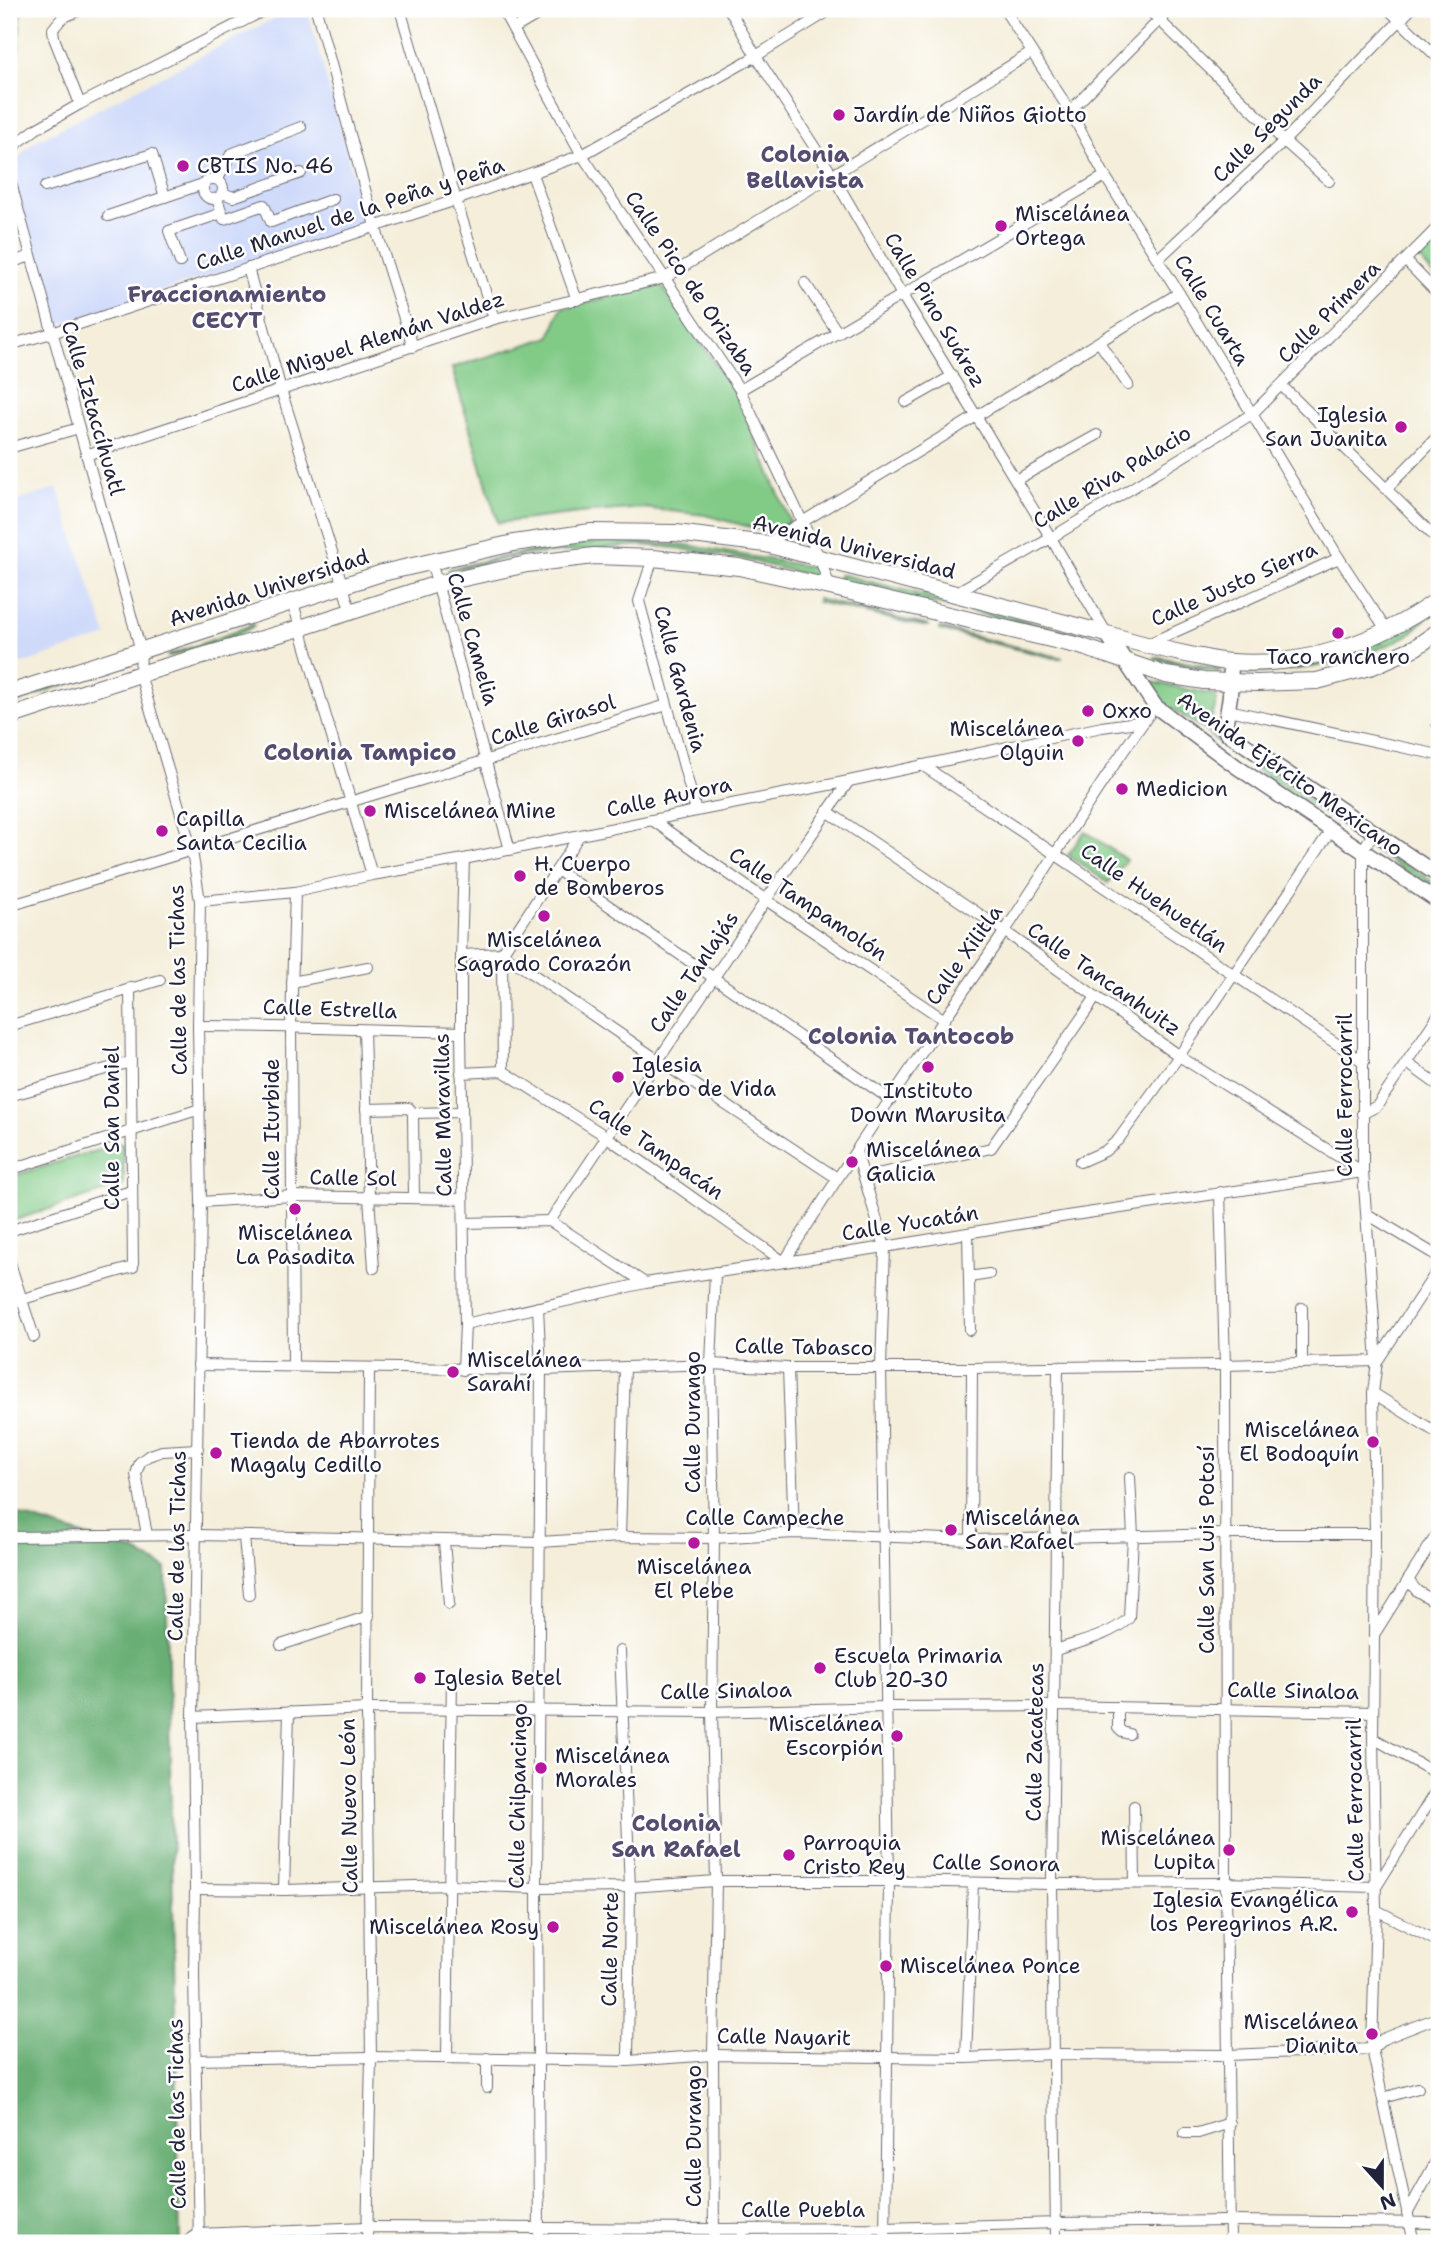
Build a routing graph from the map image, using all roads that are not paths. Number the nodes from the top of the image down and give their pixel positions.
1 (82, 9) edge
2 (267, 9) edge
3 (316, 9) edge
4 (400, 9) edge
5 (502, 9) edge
6 (547, 9) edge
7 (729, 9) edge
8 (832, 9) edge
9 (1003, 9) edge
10 (1148, 9) edge
11 (1170, 9) edge
12 (1388, 9) edge
13 (1411, 9) edge
14 (1160, 20) junction
15 (1399, 20) junction
16 (513, 29) junction
17 (1031, 53) junction
18 (756, 56) junction
19 (1439, 59) edge
20 (80, 104) junction
21 (1070, 111) junction
22 (301, 127) dead end
23 (1284, 141) junction
24 (583, 155) junction
25 (9, 166) edge
26 (301, 173) dead end
27 (532, 174) junction
28 (9, 176) edge
29 (833, 176) junction
30 (1105, 176) junction
31 (218, 178) junction
32 (1329, 181) dead end
33 (203, 184) junction
34 (45, 187) dead end
35 (220, 196) junction
36 (165, 197) junction
37 (333, 199) dead end
38 (456, 200) junction
39 (222, 213) junction
40 (107, 216) dead end
41 (375, 226) junction
42 (1439, 226) edge
43 (31, 256) junction
44 (1158, 259) junction
45 (1406, 261) junction
46 (180, 262) dead end
47 (9, 263) edge
48 (248, 268) junction
49 (665, 278) junction
50 (805, 283) dead end
51 (1180, 293) junction
52 (902, 295) junction
53 (1439, 295) edge
54 (577, 300) junction
55 (494, 319) junction
56 (52, 333) junction
57 (838, 333) junction
58 (1099, 342) junction
59 (9, 345) edge
60 (413, 347) junction
61 (952, 376) junction
62 (1128, 385) dead end
63 (1282, 386) junction
64 (281, 390) junction
65 (740, 390) junction
66 (906, 402) dead end
67 (1252, 414) junction
68 (977, 416) junction
69 (79, 428) junction
70 (1097, 435) dead end
71 (1439, 435) edge
72 (9, 448) edge
73 (86, 455) junction
74 (1016, 480) junction
75 (1387, 488) junction
76 (802, 523) junction
77 (1051, 538) junction
78 (1439, 541) edge
79 (766, 544) junction
80 (819, 557) junction
81 (653, 558) junction
82 (1339, 558) junction
83 (430, 561) junction
84 (437, 584) junction
85 (343, 587) junction
86 (830, 587) junction
87 (955, 593) junction
88 (1439, 599) edge
89 (293, 603) junction
90 (351, 612) junction
91 (300, 628) junction
92 (1387, 631) junction
93 (1439, 631) edge
94 (1107, 634) junction
95 (1144, 646) junction
96 (141, 651) junction
97 (1126, 661) junction
98 (1231, 662) junction
99 (140, 674) junction
100 (1230, 681) junction
101 (9, 693) edge
102 (667, 705) junction
103 (1155, 706) junction
104 (1228, 710) junction
105 (9, 717) edge
106 (1144, 721) junction
107 (1439, 755) edge
108 (487, 761) junction
109 (922, 765) junction
110 (849, 781) junction
111 (350, 802) junction
112 (696, 811) junction
113 (827, 811) junction
114 (652, 820) junction
115 (1331, 830) junction
116 (1374, 831) junction
117 (579, 836) junction
118 (510, 850) junction
119 (1363, 850) junction
120 (192, 851) junction
121 (1056, 854) junction
122 (464, 859) junction
123 (557, 870) junction
124 (372, 875) junction
125 (1439, 876) edge
126 (295, 892) junction
127 (766, 900) junction
128 (200, 901) junction
129 (1439, 902) edge
130 (9, 906) edge
131 (1004, 931) junction
132 (502, 953) junction
133 (460, 955) junction
134 (368, 967) dead end
135 (1233, 975) junction
136 (713, 978) junction
137 (160, 980) dead end
138 (292, 982) junction
139 (130, 988) junction
140 (1096, 997) junction
141 (1439, 1014) edge
142 (943, 1019) junction
143 (9, 1026) edge
144 (198, 1026) junction
145 (291, 1026) junction
146 (364, 1030) junction
147 (461, 1032) junction
148 (1179, 1056) junction
149 (658, 1060) junction
150 (131, 1062) junction
151 (1364, 1062) junction
152 (1407, 1063) junction
153 (503, 1071) junction
154 (461, 1073) junction
155 (1439, 1086) edge
156 (9, 1096) edge
157 (891, 1100) junction
158 (200, 1109) junction
159 (366, 1109) junction
160 (462, 1112) junction
161 (413, 1113) junction
162 (1362, 1114) junction
163 (133, 1132) junction
164 (607, 1137) junction
165 (856, 1151) junction
166 (1080, 1162) dead end
167 (9, 1170) edge
168 (1363, 1172) junction
169 (864, 1177) junction
170 (836, 1178) junction
171 (131, 1191) junction
172 (1220, 1192) junction
173 (292, 1196) junction
174 (369, 1197) junction
175 (414, 1198) junction
176 (463, 1199) junction
177 (201, 1202) junction
178 (1367, 1214) junction
179 (550, 1221) junction
180 (464, 1223) junction
181 (9, 1231) edge
182 (968, 1233) junction
183 (885, 1247) junction
184 (1439, 1257) edge
185 (9, 1260) edge
186 (784, 1262) junction
187 (374, 1268) dead end
188 (1439, 1268) edge
189 (715, 1272) junction
190 (989, 1274) dead end
191 (969, 1277) junction
192 (645, 1283) junction
193 (22, 1299) junction
194 (9, 1303) edge
195 (538, 1307) junction
196 (1302, 1308) dead end
197 (465, 1324) junction
198 (970, 1330) dead end
199 (34, 1337) dead end
200 (1377, 1361) junction
201 (1302, 1363) junction
202 (711, 1364) junction
203 (198, 1365) junction
204 (1226, 1365) junction
205 (1058, 1366) junction
206 (293, 1367) junction
207 (625, 1367) junction
208 (881, 1367) junction
209 (369, 1368) junction
210 (788, 1368) junction
211 (971, 1368) junction
212 (463, 1370) junction
213 (541, 1370) junction
214 (1374, 1393) junction
215 (1439, 1434) edge
216 (198, 1449) junction
217 (1130, 1477) dead end
218 (1439, 1531) edge
219 (794, 1533) junction
220 (1226, 1534) junction
221 (1375, 1534) junction
222 (147, 1535) junction
223 (197, 1535) junction
224 (1133, 1536) junction
225 (9, 1537) edge
226 (244, 1537) junction
227 (620, 1537) junction
228 (714, 1538) junction
229 (884, 1538) junction
230 (1057, 1538) junction
231 (369, 1539) junction
232 (444, 1541) junction
233 (971, 1541) junction
234 (540, 1542) junction
235 (1408, 1580) junction
236 (249, 1595) dead end
237 (449, 1604) dead end
238 (1439, 1604) edge
239 (369, 1616) junction
240 (1375, 1634) junction
241 (281, 1644) dead end
242 (1056, 1650) junction
243 (620, 1651) dead end
244 (452, 1675) dead end
245 (1055, 1706) junction
246 (886, 1707) junction
247 (1118, 1707) junction
248 (367, 1709) junction
249 (452, 1710) junction
250 (1226, 1710) junction
251 (538, 1711) junction
252 (289, 1712) junction
253 (624, 1712) junction
254 (712, 1712) junction
255 (1373, 1712) junction
256 (193, 1717) junction
257 (1129, 1734) dead end
258 (1373, 1738) junction
259 (1439, 1775) edge
260 (1439, 1786) edge
261 (1134, 1806) dead end
262 (716, 1881) junction
263 (889, 1881) junction
264 (973, 1883) junction
265 (1135, 1883) junction
266 (1226, 1883) junction
267 (1052, 1884) junction
268 (448, 1885) junction
269 (630, 1886) junction
270 (370, 1887) junction
271 (1376, 1887) junction
272 (537, 1888) junction
273 (195, 1889) junction
274 (284, 1889) junction
275 (1376, 1910) junction
276 (1439, 1942) edge
277 (1439, 2017) edge
278 (1372, 2049) junction
279 (1055, 2054) junction
280 (713, 2055) junction
281 (1229, 2055) junction
282 (371, 2057) junction
283 (447, 2058) junction
284 (487, 2058) junction
285 (537, 2058) junction
286 (887, 2058) junction
287 (966, 2058) junction
288 (195, 2060) junction
289 (628, 2061) junction
290 (488, 2088) dead end
291 (1418, 2088) dead end
292 (1383, 2098) junction
293 (1230, 2123) junction
294 (1184, 2133) dead end
295 (1439, 2156) edge
296 (1408, 2218) junction
297 (1231, 2221) junction
298 (1057, 2223) junction
299 (1439, 2223) edge
300 (367, 2227) junction
301 (885, 2228) junction
302 (540, 2229) junction
303 (714, 2229) junction
304 (743, 2229) junction
305 (199, 2239) edge
306 (185, 2243) edge
307 (367, 2243) edge
308 (540, 2243) edge
309 (714, 2243) edge
310 (742, 2243) edge
311 (885, 2243) edge
312 (1056, 2243) edge
313 (1230, 2243) edge
314 (1414, 2243) edge

1 - 20 street
2 - 20 street
3 - 41 street
4 - 38 street
5 - 16 street, Calle Pico de Orizaba
6 - 16 street
7 - 18 street, Calle Pino Suárez
8 - 18 street, Calle Manuel de la Peña y Peña
9 - 17 street, Calle Cuarta
10 - 14 street
11 - 14 street
12 - 15 street
13 - 15 street, Calle Segunda
14 - 21 street
14 - 23 street
15 - 19 street
15 - 23 street, Calle Segunda
16 - 24 street, Calle Pico de Orizaba
17 - 21 street, Calle Cuarta
17 - 29 street, Calle Miguel Alemán Valdez
18 - 24 street, Calle Manuel de la Peña y Peña
18 - 29 street, Calle Pino Suárez
20 - 25 street
21 - 30 street, Calle Cuarta
22 - 31 street
23 - 32 street
23 - 44 street, Calle Segunda
24 - 27 street, Calle Manuel de la Peña y Peña
24 - 49 street, Calle Pico de Orizaba
26 - 35 street
27 - 38 street, Calle Manuel de la Peña y Peña
27 - 54 street
28 - 43 street, Calle Iztaccíhuatl
29 - 49 street, Calle Miguel Alemán Valdez
29 - 52 street, Calle Pino Suárez
30 - 44 street, Calle Cuarta
30 - 52 street
31 - 33 street
31 - 35 street
33 - 35 street
33 - 36 street
34 - 36 street
35 - 39 street
36 - 40 street
37 - 39 street
38 - 41 street, Calle Manuel de la Peña y Peña
38 - 55 street
39 - 46 street
41 - 48 street, Calle Manuel de la Peña y Peña
41 - 60 street
42 - 45 street, Calle Primera
43 - 47 street
43 - 56 street, Calle Iztaccíhuatl
44 - 51 street, Calle Cuarta
45 - 53 street
45 - 63 street, Calle Primera
48 - 56 street, Calle Manuel de la Peña y Peña
48 - 64 street
49 - 54 street, Calle Miguel Alemán Valdez
49 - 65 street, Calle Pico de Orizaba
50 - 57 street
51 - 58 street
51 - 67 street, Calle Cuarta
52 - 57 street
52 - 61 street, Calle Pino Suárez
54 - 55 street, Calle Miguel Alemán Valdez
55 - 60 street, Calle Miguel Alemán Valdez
56 - 59 street, Calle Manuel de la Peña y Peña
56 - 69 street, Calle Iztaccíhuatl
57 - 65 street
58 - 62 street
58 - 68 street
60 - 64 street, Calle Miguel Alemán Valdez
61 - 66 street
61 - 68 street, Calle Pino Suárez
63 - 67 street, Calle Riva Palacio
63 - 75 street, Calle Primera
64 - 73 street, Calle Miguel Alemán Valdez
64 - 85 street
65 - 76 street, Calle Pico de Orizaba
67 - 77 street, Calle Riva Palacio
67 - 82 street, Calle Cuarta
68 - 74 street, Calle Pino Suárez
68 - 76 street
69 - 72 street
69 - 73 street, Calle Iztaccíhuatl
70 - 74 street
71 - 75 street
73 - 96 street, Calle Iztaccíhuatl
74 - 77 street, Calle Pino Suárez
75 - 78 street, Calle Primera
76 - 79 street
76 - 80 street, Calle Pico de Orizaba
77 - 87 street, Calle Riva Palacio
77 - 94 street, Calle Pino Suárez
79 - 80 main road, Avenida Universidad
79 - 83 main road, Avenida Universidad
80 - 86 street, Calle Pico de Orizaba
80 - 87 main road, Avenida Universidad
81 - 84 main road, Avenida Universidad
81 - 86 main road, Avenida Universidad
81 - 102 street, Calle Gardenia
82 - 92 street, Calle Cuarta
82 - 95 street, Calle Justo Sierra
83 - 84 street, Calle Camelia
83 - 85 main road, Avenida Universidad
84 - 90 main road, Avenida Universidad
84 - 108 street, Calle Camelia
85 - 89 main road, Avenida Universidad
85 - 90 street
86 - 97 main road, Avenida Universidad
87 - 94 main road, Avenida Universidad
88 - 92 main road, Avenida Universidad
89 - 91 street
89 - 96 main road, Avenida Universidad
90 - 91 main road, Avenida Universidad
91 - 99 main road, Avenida Universidad
91 - 111 street
92 - 98 main road, Avenida Universidad
93 - 100 main road, Avenida Universidad
94 - 95 main road, Avenida Universidad
94 - 97 main road, Avenida Ejército Mexicano
95 - 98 main road, Avenida Universidad
96 - 99 street, Calle Iztaccíhuatl
96 - 101 main road, Avenida Universidad
97 - 100 main road, Avenida Universidad
97 - 103 main road, Avenida Ejército Mexicano
98 - 100 main road, Avenida Ejército Mexicano
99 - 105 main road, Avenida Universidad
99 - 120 street, Calle de las Tichas
100 - 104 main road, Avenida Ejército Mexicano
102 - 108 street, Calle Girasol
102 - 112 street, Calle Gardenia
103 - 106 street, Calle Xilitla
103 - 115 main road, Avenida Ejército Mexicano
104 - 107 street
104 - 116 main road, Avenida Ejército Mexicano
106 - 109 street, Calle Aurora
106 - 121 street, Calle Xilitla
108 - 111 street, Calle Girasol
108 - 118 street, Calle Camelia
109 - 110 street, Calle Aurora
109 - 121 street, Calle Huehuetlán
110 - 112 street, Calle Aurora
110 - 113 street, Calle Tanlajás
111 - 120 street, Calle Girasol
111 - 124 street
112 - 114 street, Calle Aurora
113 - 127 street, Calle Tanlajás
113 - 131 street, Calle Tancanhuitz
114 - 117 street, Calle Aurora
114 - 127 street, Calle Tampamolón
115 - 119 main road, Avenida Ejército Mexicano
115 - 135 street
116 - 119 street
116 - 125 main road, Avenida Ejército Mexicano
117 - 118 street, Calle Aurora
117 - 123 street
118 - 122 street, Calle Aurora
119 - 129 main road, Avenida Ejército Mexicano
119 - 151 street, Calle Ferrocarril
120 - 128 street, Calle de las Tichas
120 - 130 street, Calle Girasol
121 - 131 street, Calle Xilitla
121 - 135 street, Calle Huehuetlán
122 - 124 street, Calle Aurora
122 - 133 street, Calle Maravillas
123 - 132 street
123 - 136 street
124 - 126 street, Calle Aurora
126 - 128 street, Calle Aurora
126 - 138 street, Calle Iturbide
127 - 136 street, Calle Tanlajás
127 - 142 street, Calle Tampamolón
128 - 144 street, Calle de las Tichas
131 - 140 street, Calle Tancanhuitz
131 - 142 street, Calle Xilitla
132 - 133 street
132 - 149 street
132 - 153 street
133 - 147 street, Calle Maravillas
134 - 138 street
135 - 148 street
135 - 151 street, Calle Huehuetlán
136 - 149 street, Calle Tanlajás
136 - 157 street
137 - 139 street
138 - 145 street, Calle Iturbide
139 - 143 street
139 - 150 street, Calle San Daniel
140 - 148 street, Calle Tancanhuitz
140 - 169 street
141 - 152 street
142 - 157 street, Calle Xilitla
144 - 145 street, Calle Estrella
144 - 158 street, Calle de las Tichas
145 - 146 street, Calle Estrella
145 - 173 street, Calle Iturbide
146 - 147 street, Calle Estrella
146 - 159 street
147 - 154 street, Calle Maravillas
148 - 166 street
148 - 168 street, Calle Tancanhuitz
149 - 164 street, Calle Tanlajás
149 - 170 street
150 - 156 street
150 - 163 street, Calle San Daniel
151 - 162 street, Calle Ferrocarril
152 - 155 street
152 - 162 street
153 - 154 street
153 - 164 street, Calle Tampacán
154 - 160 street, Calle Maravillas
157 - 165 street, Calle Xilitla
158 - 163 street
158 - 177 street, Calle de las Tichas
159 - 161 street
159 - 174 street
160 - 161 street
160 - 176 street, Calle Maravillas
161 - 175 street
162 - 168 street, Calle Ferrocarril
163 - 167 street
163 - 171 street, Calle San Daniel
164 - 179 street, Calle Tanlajás
164 - 186 street, Calle Tampacán
165 - 169 street
165 - 170 street, Calle Xilitla
168 - 172 street, Calle Yucatán
168 - 178 street, Calle Ferrocarril
169 - 183 street
170 - 186 street, Calle Xilitla
171 - 181 street
171 - 193 street, Calle San Daniel
172 - 182 street, Calle Yucatán
172 - 204 street, Calle San Luis Potosí
173 - 174 street, Calle Sol
173 - 177 street, Calle Sol
173 - 206 street, Calle Iturbide
174 - 175 street, Calle Sol
174 - 187 street
175 - 176 street, Calle Sol
176 - 180 street, Calle Maravillas
177 - 203 street, Calle de las Tichas
178 - 184 street
178 - 200 street, Calle Ferrocarril
179 - 180 street
179 - 192 street
180 - 197 street, Calle Maravillas
182 - 183 street, Calle Yucatán
182 - 191 street
183 - 186 street, Calle Yucatán
183 - 208 street
185 - 193 street
186 - 189 street, Calle Yucatán
188 - 200 street
189 - 192 street, Calle Yucatán
189 - 202 street, Calle Durango
190 - 191 street
191 - 198 street
192 - 195 street, Calle Yucatán
193 - 194 street
193 - 199 street
195 - 197 street, Calle Yucatán
195 - 213 street, Calle Chilpancingo
196 - 201 street
197 - 212 street, Calle Maravillas
200 - 201 street, Calle Tabasco
200 - 214 street
201 - 204 street, Calle Tabasco
202 - 207 street, Calle Tabasco
202 - 210 street, Calle Tabasco
202 - 228 street, Calle Durango
203 - 206 street, Calle Tabasco
203 - 216 street, Calle de las Tichas
204 - 205 street, Calle Tabasco
204 - 220 street, Calle San Luis Potosí
205 - 211 street, Calle Tabasco
205 - 230 street, Calle Zacatecas
206 - 209 street, Calle Tabasco
207 - 213 street, Calle Tabasco
207 - 227 street
208 - 210 street, Calle Tabasco
208 - 211 street, Calle Tabasco
208 - 229 street
209 - 212 street, Calle Tabasco
209 - 231 street, Calle Nuevo León
210 - 219 street
211 - 233 street
212 - 213 street, Calle Tabasco
213 - 234 street, Calle Chilpancingo
214 - 215 street
214 - 221 street, Calle Ferrocarril
216 - 222 street
216 - 223 street, Calle de las Tichas
217 - 224 street
218 - 235 street
219 - 228 street, Calle Campeche
219 - 229 street, Calle Campeche
220 - 221 street, Calle Campeche
220 - 224 street, Calle Campeche
220 - 250 street, Calle San Luis Potosí
221 - 240 street, Calle Ferrocarril
222 - 223 street, Calle Campeche
222 - 225 street, Calle Campeche
223 - 226 street, Calle Campeche
223 - 256 street, Calle de las Tichas
224 - 230 street, Calle Campeche
224 - 242 street
226 - 231 street, Calle Campeche
226 - 236 street
227 - 228 street, Calle Campeche
227 - 234 street, Calle Campeche
228 - 254 street, Calle Durango
229 - 233 street, Calle Campeche
229 - 246 street
230 - 233 street, Calle Campeche
230 - 242 street, Calle Zacatecas
231 - 232 street, Calle Campeche
231 - 239 street, Calle Nuevo León
232 - 234 street, Calle Campeche
232 - 237 street
234 - 251 street, Calle Chilpancingo
235 - 238 street
235 - 240 street
239 - 241 street
239 - 248 street, Calle Nuevo León
240 - 255 street, Calle Ferrocarril
242 - 245 street, Calle Zacatecas
243 - 253 street, Calle Norte
244 - 249 street
245 - 246 street, Calle Sinaloa
245 - 247 street, Calle Sinaloa
245 - 267 street, Calle Zacatecas
246 - 254 street, Calle Sinaloa
246 - 263 street
247 - 250 street, Calle Sinaloa
247 - 257 street
248 - 249 street, Calle Sinaloa
248 - 252 street, Calle Sinaloa
248 - 270 street, Calle Nuevo León
249 - 251 street, Calle Sinaloa
249 - 268 street
250 - 255 street, Calle Sinaloa
250 - 266 street, Calle San Luis Potosí
251 - 253 street, Calle Sinaloa
251 - 272 street, Calle Chilpancingo
252 - 256 street, Calle Sinaloa
252 - 274 street
253 - 254 street, Calle Sinaloa
253 - 269 street, Calle Norte
254 - 262 street, Calle Durango
255 - 258 street, Calle Ferrocarril
256 - 273 street, Calle de las Tichas
258 - 259 street
258 - 271 street, Calle Ferrocarril
260 - 271 street
261 - 265 street
262 - 263 street, Calle Sonora
262 - 269 street, Calle Sonora
262 - 280 street, Calle Durango
263 - 264 street, Calle Sonora
263 - 286 street
264 - 267 street, Calle Sonora
264 - 287 street
265 - 266 street, Calle Sonora
265 - 267 street, Calle Sonora
266 - 271 street, Calle Sonora
266 - 281 street, Calle San Luis Potosí
267 - 279 street, Calle Zacatecas
268 - 270 street, Calle Sonora
268 - 272 street, Calle Sonora
268 - 283 street
269 - 272 street, Calle Sonora
269 - 289 street, Calle Norte
270 - 274 street, Calle Sonora
270 - 282 street, Calle Nuevo León
271 - 275 street, Calle Ferrocarril
272 - 285 street, Calle Chilpancingo
273 - 274 street, Calle Sonora
273 - 288 street, Calle de las Tichas
275 - 276 street
275 - 278 street, Calle Ferrocarril
277 - 278 street
278 - 281 street, Calle Nayarit
278 - 292 street, Calle Ferrocarril
279 - 281 street, Calle Nayarit
279 - 287 street, Calle Nayarit
279 - 298 street, Calle Zacatecas
280 - 286 street, Calle Nayarit
280 - 289 street, Calle Nayarit
280 - 303 street, Calle Durango
281 - 293 street, Calle San Luis Potosí
282 - 283 street, Calle Nayarit
282 - 288 street, Calle Nayarit
282 - 300 street, Calle Nuevo León
283 - 284 street, Calle Nayarit
284 - 285 street, Calle Nayarit
284 - 290 street
285 - 289 street, Calle Nayarit
285 - 302 street, Calle Chilpancingo
286 - 287 street, Calle Nayarit
286 - 301 street
288 - 305 street, Calle de las Tichas
291 - 292 street
292 - 296 street, Calle Ferrocarril
293 - 294 street
293 - 297 street, Calle San Luis Potosí
295 - 296 street
296 - 297 street, Calle Puebla
296 - 299 street, Calle Puebla
296 - 314 street, Calle Ferrocarril
297 - 298 street, Calle Puebla
297 - 313 street, Calle San Luis Potosí
298 - 301 street, Calle Puebla
298 - 312 street, Calle Zacatecas
300 - 302 street, Calle Puebla
300 - 305 street, Calle Puebla
300 - 307 street, Calle Nuevo León
301 - 304 street, Calle Puebla
301 - 311 street
302 - 303 street, Calle Puebla
302 - 308 street, Calle Chilpancingo
303 - 304 street, Calle Puebla
303 - 309 street, Calle Durango
304 - 310 street
305 - 306 street

